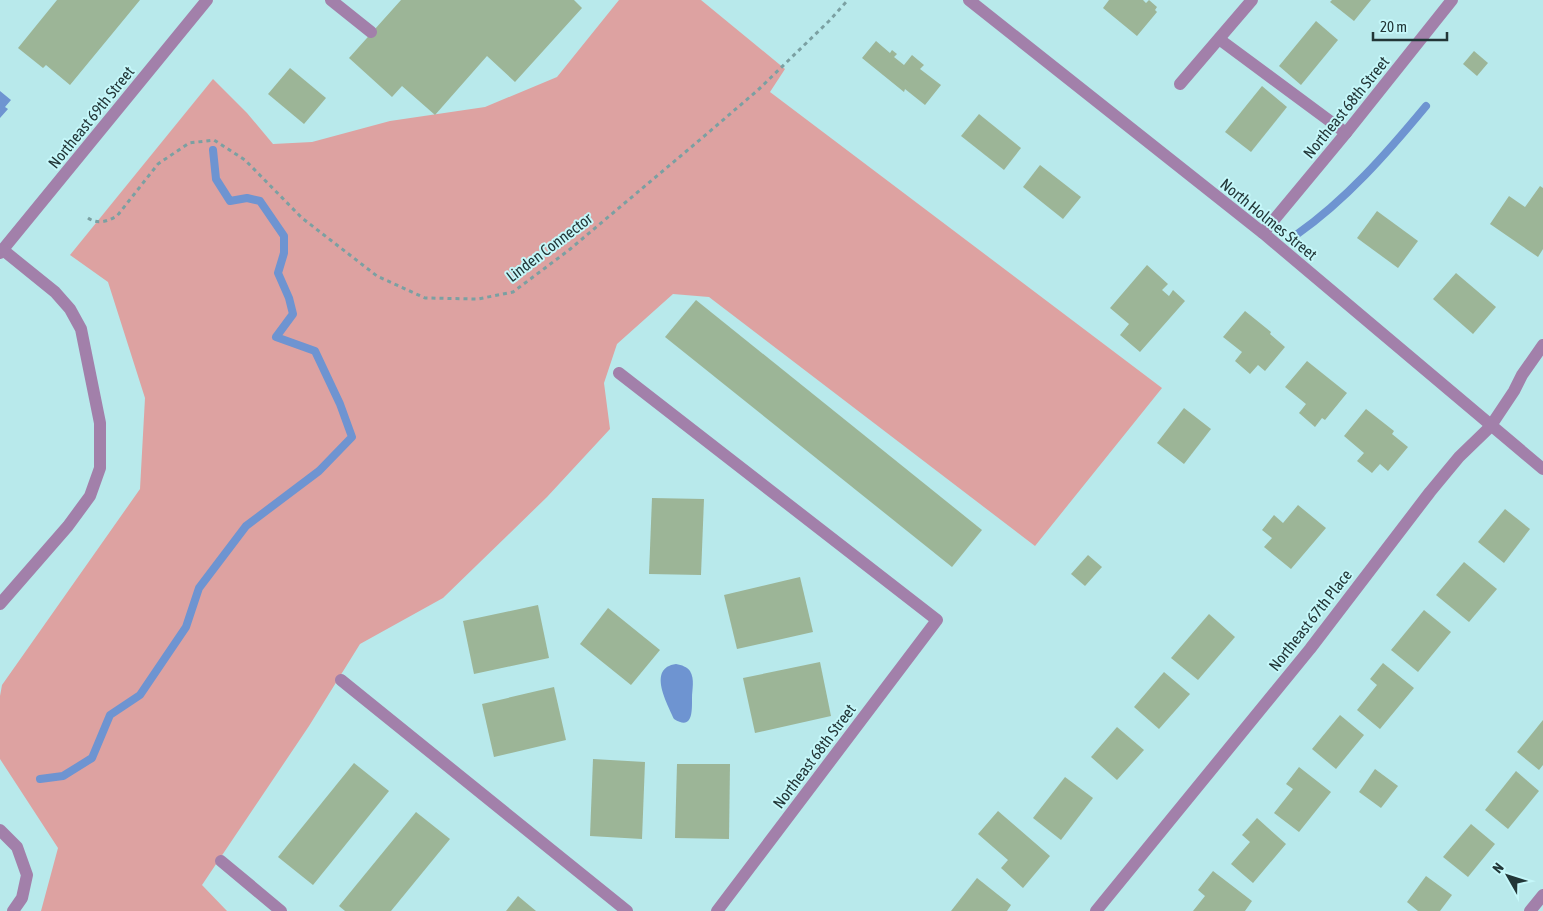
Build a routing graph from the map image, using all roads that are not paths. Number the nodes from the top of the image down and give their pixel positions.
1 (207, 0) edge
2 (331, 0) edge
3 (969, 0) edge
4 (1252, 0) edge
5 (1452, 0) edge
6 (371, 32) dead end
7 (1219, 39) junction
8 (1180, 84) dead end
9 (1346, 133) junction
10 (1263, 233) junction
11 (1, 252) edge
12 (1543, 345) edge
13 (619, 373) dead end
14 (1490, 426) junction
15 (1543, 469) edge
16 (0, 604) edge
17 (341, 680) dead end
18 (0, 830) edge
19 (221, 861) dead end
20 (1543, 895) edge
21 (13, 911) edge
22 (282, 911) edge
23 (627, 911) edge
24 (717, 911) edge
25 (1096, 911) edge
26 (1530, 911) edge

1 - 11 street, Northeast 69th Street
2 - 6 street
3 - 10 street, North Holmes Street
4 - 7 street
5 - 9 street, Northeast 68th Street
7 - 8 street
7 - 9 street
9 - 10 street, Northeast 68th Street
10 - 14 street, North Holmes Street
11 - 16 street
12 - 14 street, Northeast 67th Place
13 - 24 street, Northeast 68th Street
14 - 15 street, North Holmes Street
14 - 25 street, Northeast 67th Place
17 - 23 street
18 - 21 street
19 - 22 street
20 - 26 street

